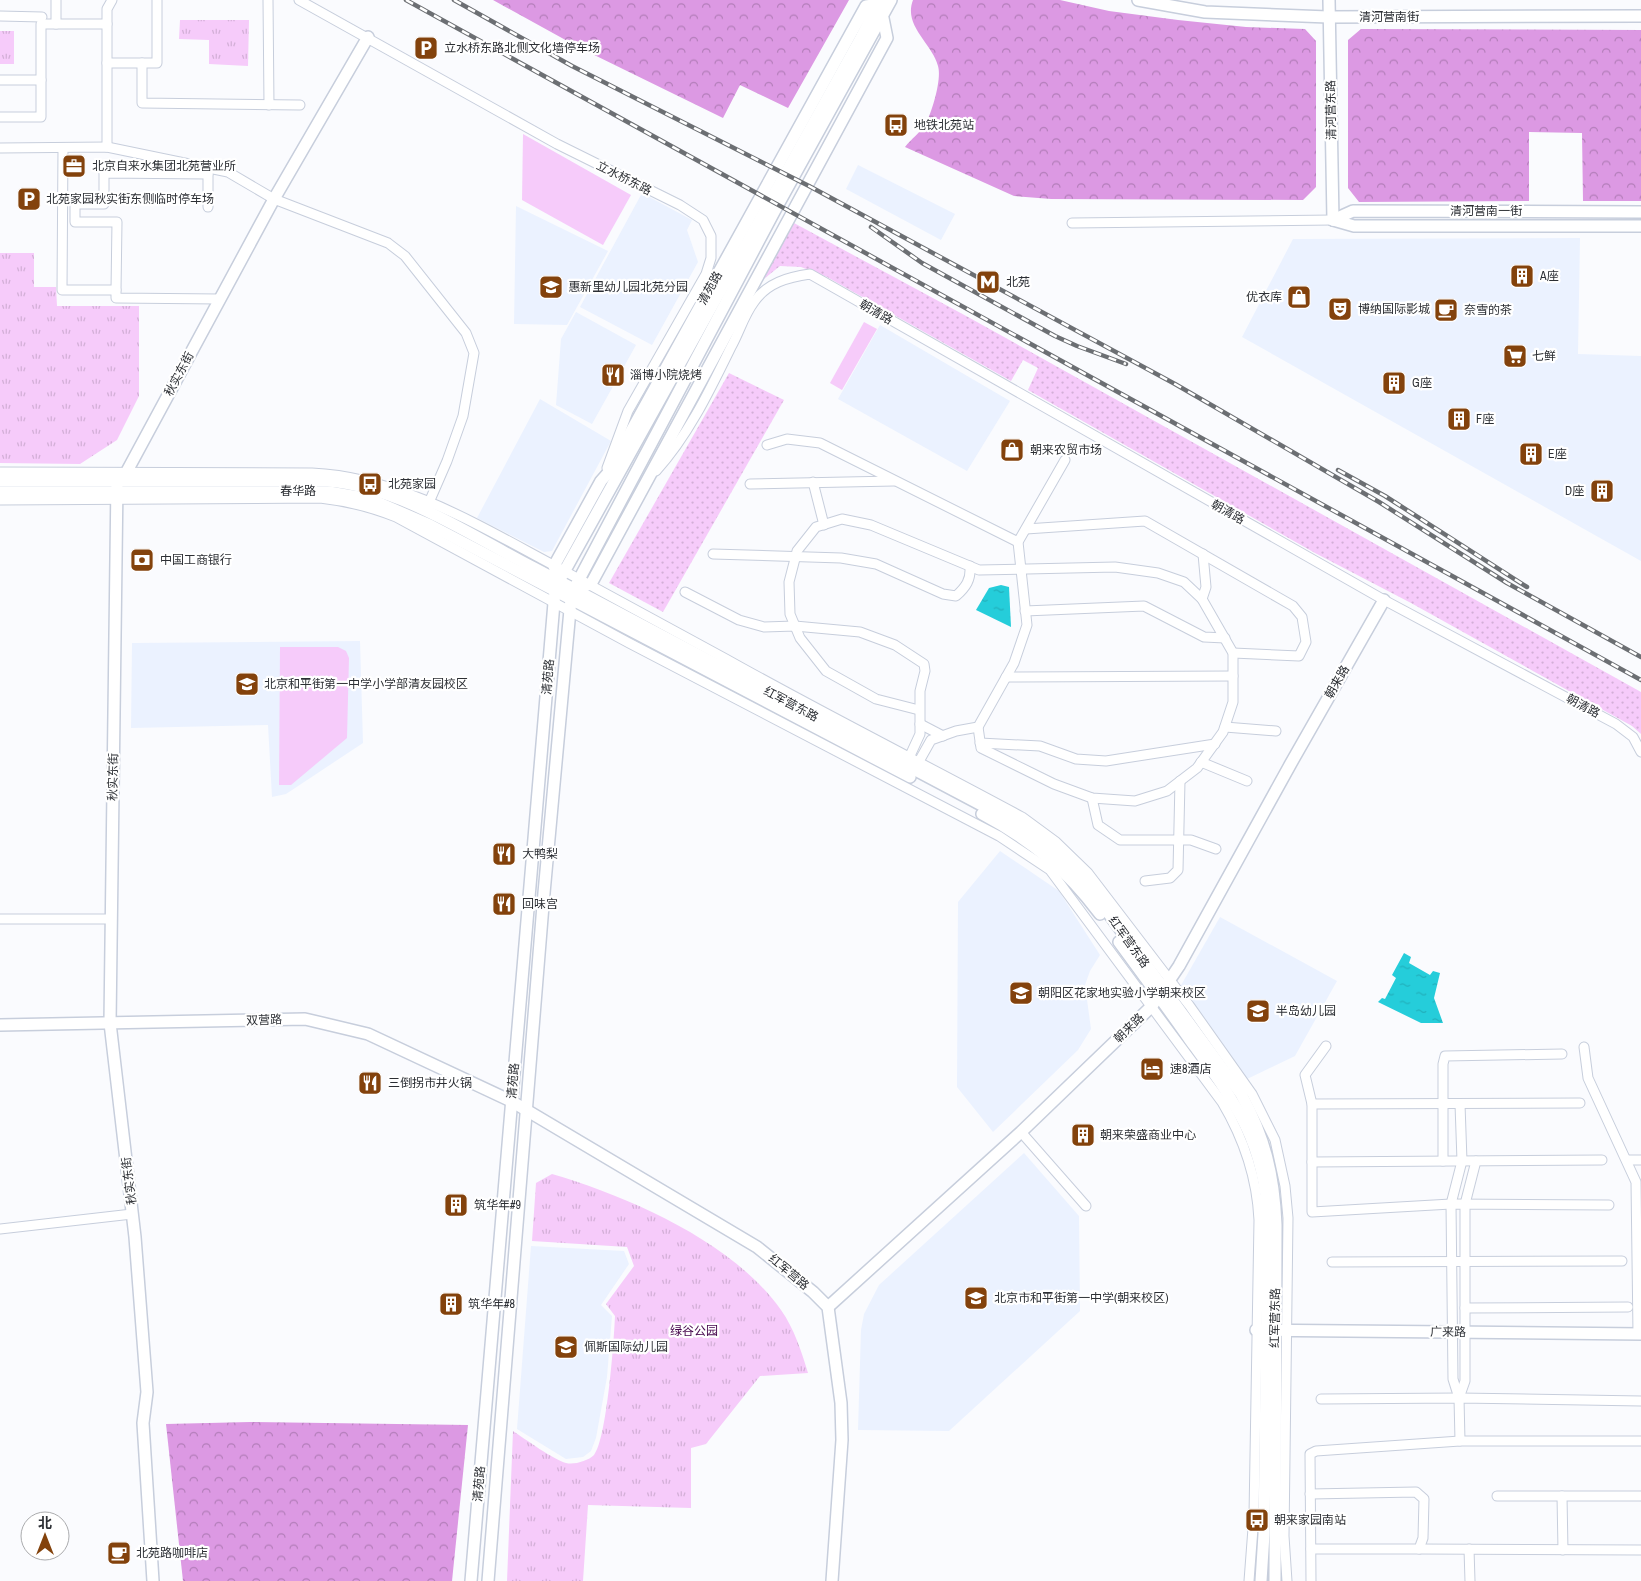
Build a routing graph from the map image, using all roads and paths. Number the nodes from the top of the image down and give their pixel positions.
1 (56, 0) edge
2 (112, 0) edge
3 (157, 0) edge
4 (268, 0) edge
5 (299, 0) edge
6 (891, 0) edge
7 (1138, 0) edge
8 (1329, 0) edge
9 (879, 2) edge
10 (0, 16) edge
11 (1641, 16) edge
12 (1328, 17) junction
13 (883, 18) junction
14 (41, 21) junction
15 (56, 21) junction
16 (107, 24) junction
17 (368, 38) junction
18 (107, 63) junction
19 (142, 63) junction
20 (0, 80) edge
21 (41, 80) junction
22 (269, 105) junction
23 (300, 105) dead end
24 (0, 116) edge
25 (107, 147) junction
26 (0, 148) edge
27 (63, 148) junction
28 (208, 171) junction
29 (274, 199) junction
30 (208, 207) dead end
31 (1641, 212) edge
32 (1333, 220) junction
33 (1072, 223) dead end
34 (1641, 226) edge
35 (116, 290) junction
36 (220, 299) junction
37 (767, 445) dead end
38 (1065, 460) dead end
39 (0, 472) edge
40 (608, 473) junction
41 (0, 481) edge
42 (646, 481) junction
43 (895, 481) junction
44 (813, 482) junction
45 (750, 484) dead end
46 (119, 486) junction
47 (0, 492) edge
48 (0, 500) edge
49 (604, 500) junction
50 (427, 507) junction
51 (610, 517) junction
52 (824, 525) junction
53 (1026, 529) junction
54 (1018, 542) junction
55 (713, 554) dead end
56 (1203, 554) junction
57 (795, 558) junction
58 (554, 566) junction
59 (970, 566) junction
60 (1019, 568) junction
61 (590, 585) junction
62 (558, 586) junction
63 (685, 592) dead end
64 (573, 594) junction
65 (1202, 599) junction
66 (1384, 600) junction
67 (1025, 611) junction
68 (795, 626) junction
69 (1225, 638) junction
70 (1233, 653) junction
71 (1233, 676) junction
72 (1006, 677) junction
73 (919, 710) junction
74 (920, 724) junction
75 (978, 727) junction
76 (1225, 727) junction
77 (1276, 731) dead end
78 (943, 736) junction
79 (980, 742) junction
80 (1215, 744) junction
81 (1641, 752) edge
82 (1201, 762) junction
83 (910, 767) junction
84 (1247, 780) dead end
85 (1180, 781) junction
86 (902, 786) junction
87 (1092, 798) junction
88 (1178, 840) junction
89 (1216, 849) dead end
90 (1145, 880) dead end
91 (0, 919) edge
92 (111, 919) junction
93 (1161, 993) junction
94 (110, 1023) junction
95 (0, 1025) edge
96 (1326, 1046) dead end
97 (1584, 1047) dead end
98 (1562, 1054) dead end
99 (511, 1101) junction
100 (1580, 1103) dead end
101 (1312, 1104) junction
102 (1443, 1104) junction
103 (1460, 1104) junction
104 (527, 1111) junction
105 (1021, 1132) junction
106 (1602, 1160) dead end
107 (1627, 1160) junction
108 (1641, 1160) edge
109 (1443, 1161) junction
110 (1462, 1161) junction
111 (1476, 1161) junction
112 (1312, 1162) junction
113 (1451, 1204) junction
114 (1465, 1204) junction
115 (1086, 1206) dead end
116 (1609, 1206) dead end
117 (132, 1214) junction
118 (0, 1229) edge
119 (1622, 1261) dead end
120 (1332, 1262) dead end
121 (1453, 1263) junction
122 (1465, 1263) junction
123 (828, 1307) junction
124 (1628, 1307) dead end
125 (1465, 1308) junction
126 (1266, 1330) junction
127 (1287, 1330) junction
128 (1453, 1332) junction
129 (1465, 1332) junction
130 (1640, 1334) edge
131 (1459, 1398) junction
132 (1321, 1399) dead end
133 (1641, 1401) edge
134 (1460, 1441) junction
135 (1641, 1441) edge
136 (1310, 1494) junction
137 (1497, 1496) dead end
138 (1562, 1496) junction
139 (1641, 1496) edge
140 (1311, 1549) junction
141 (1419, 1549) junction
142 (1469, 1549) junction
143 (1563, 1550) junction
144 (1641, 1550) edge
145 (153, 1581) edge
146 (471, 1581) edge
147 (488, 1581) edge
148 (832, 1581) edge
149 (1249, 1581) edge
150 (1261, 1581) edge
151 (1275, 1581) edge
152 (1287, 1581) edge
153 (1311, 1581) edge
154 (1470, 1581) edge

1 - 15 street
2 - 16 street
3 - 19 street
4 - 22 street
5 - 17 street, 立水桥东路
6 - 13 street, 清苑路
7 - 12 street, 清河营南街
8 - 12 street, 清河营东路
9 - 40 street, 清苑路
9 - 49 street, 清苑路
10 - 14 street
11 - 12 street, 清河营南街
12 - 32 street, 清河营东路
13 - 42 street, 清苑路
13 - 51 street, 清苑路
14 - 15 street
14 - 21 street
15 - 16 street
16 - 18 street
17 - 29 street, 秋实东街
17 - 40 street, 立水桥东路
18 - 19 street
18 - 25 street
19 - 22 street
20 - 21 street
21 - 24 street
22 - 23 street
25 - 27 street
25 - 28 street
26 - 27 street
27 - 35 street
28 - 29 street
28 - 30 street
28 - 35 street
29 - 36 street, 秋实东街
29 - 50 street
31 - 32 street, 清河营南一街
32 - 33 street, 清河营南一街
32 - 34 street, 清河营南一街
35 - 36 street
36 - 46 street, 秋实东街
37 - 43 street
38 - 53 street
39 - 46 street
40 - 49 street
40 - 58 street, 清苑路
41 - 46 street, 春华路
42 - 51 street
42 - 61 street, 清苑路
42 - 66 street, 朝清路
43 - 44 street
43 - 54 street
44 - 45 street
44 - 52 street
46 - 47 street, 春华路
46 - 48 street
46 - 50 street, 春华路
46 - 62 street, 春华路
46 - 92 street, 秋实东街
49 - 62 street, 清苑路
50 - 58 street
50 - 62 street, 春华路
51 - 64 street, 清苑路
52 - 57 street
52 - 59 street
53 - 54 street
53 - 56 street
54 - 60 street
55 - 57 street
56 - 65 street
56 - 70 street
57 - 59 street
57 - 68 street
58 - 62 street, 清苑路
59 - 60 street
60 - 65 street
60 - 67 street
61 - 64 street
61 - 83 street
62 - 64 street, 红军营东路
62 - 64 street
62 - 99 street, 清苑路
63 - 68 street
64 - 83 street, 红军营东路
64 - 86 street
64 - 104 street, 清苑路
65 - 69 street
66 - 81 street, 朝清路
66 - 93 street, 朝来路
67 - 69 street
67 - 72 street
68 - 73 street
68 - 73 street
69 - 70 street
70 - 71 street
71 - 72 street
71 - 76 street
72 - 75 street
73 - 74 street
74 - 78 street
74 - 83 street
75 - 78 street
75 - 79 street
76 - 77 street
76 - 80 street
78 - 83 street
79 - 80 street
79 - 87 street
80 - 82 street
82 - 84 street
82 - 85 street
83 - 86 street
83 - 93 street, 红军营东路
85 - 87 street
85 - 88 street
86 - 93 street
87 - 88 street
88 - 89 street
88 - 90 street
91 - 92 street
92 - 94 street, 秋实东街
93 - 105 street, 朝来路
93 - 126 street
93 - 126 street, 红军营东路
93 - 127 street
94 - 95 street, 双营路
94 - 99 street, 双营路
94 - 117 street, 秋实东街
96 - 101 street
97 - 107 street
98 - 102 street
99 - 104 street, 红军营路
99 - 146 street, 清苑路
100 - 103 street
101 - 102 street
101 - 112 street
102 - 103 street
102 - 109 street
103 - 110 street
104 - 123 street, 红军营路
104 - 147 street, 清苑路
105 - 115 street
105 - 123 street, 朝来路
106 - 111 street
107 - 108 street
107 - 130 street
109 - 110 street
109 - 112 street
110 - 111 street
110 - 113 street
111 - 114 street
112 - 113 street
113 - 114 street
113 - 121 street
114 - 116 street
114 - 122 street
117 - 118 street
117 - 145 street, 秋实东街
119 - 122 street
120 - 121 street
121 - 122 street
121 - 128 street
122 - 125 street
123 - 148 street
124 - 125 street
125 - 129 street
126 - 127 street, 广来路
126 - 149 street
126 - 150 street, 红军营东路
126 - 151 street, 红军营东路
127 - 128 street, 广来路
127 - 152 street
128 - 129 street, 广来路
128 - 131 street
129 - 130 street, 广来路
129 - 131 street
131 - 132 street
131 - 133 street
131 - 134 street
134 - 135 street
134 - 136 street
136 - 140 street
136 - 141 street
137 - 138 street
138 - 139 street
138 - 143 street
140 - 141 street
140 - 153 street
141 - 142 street
142 - 143 street
142 - 154 street
143 - 144 street

